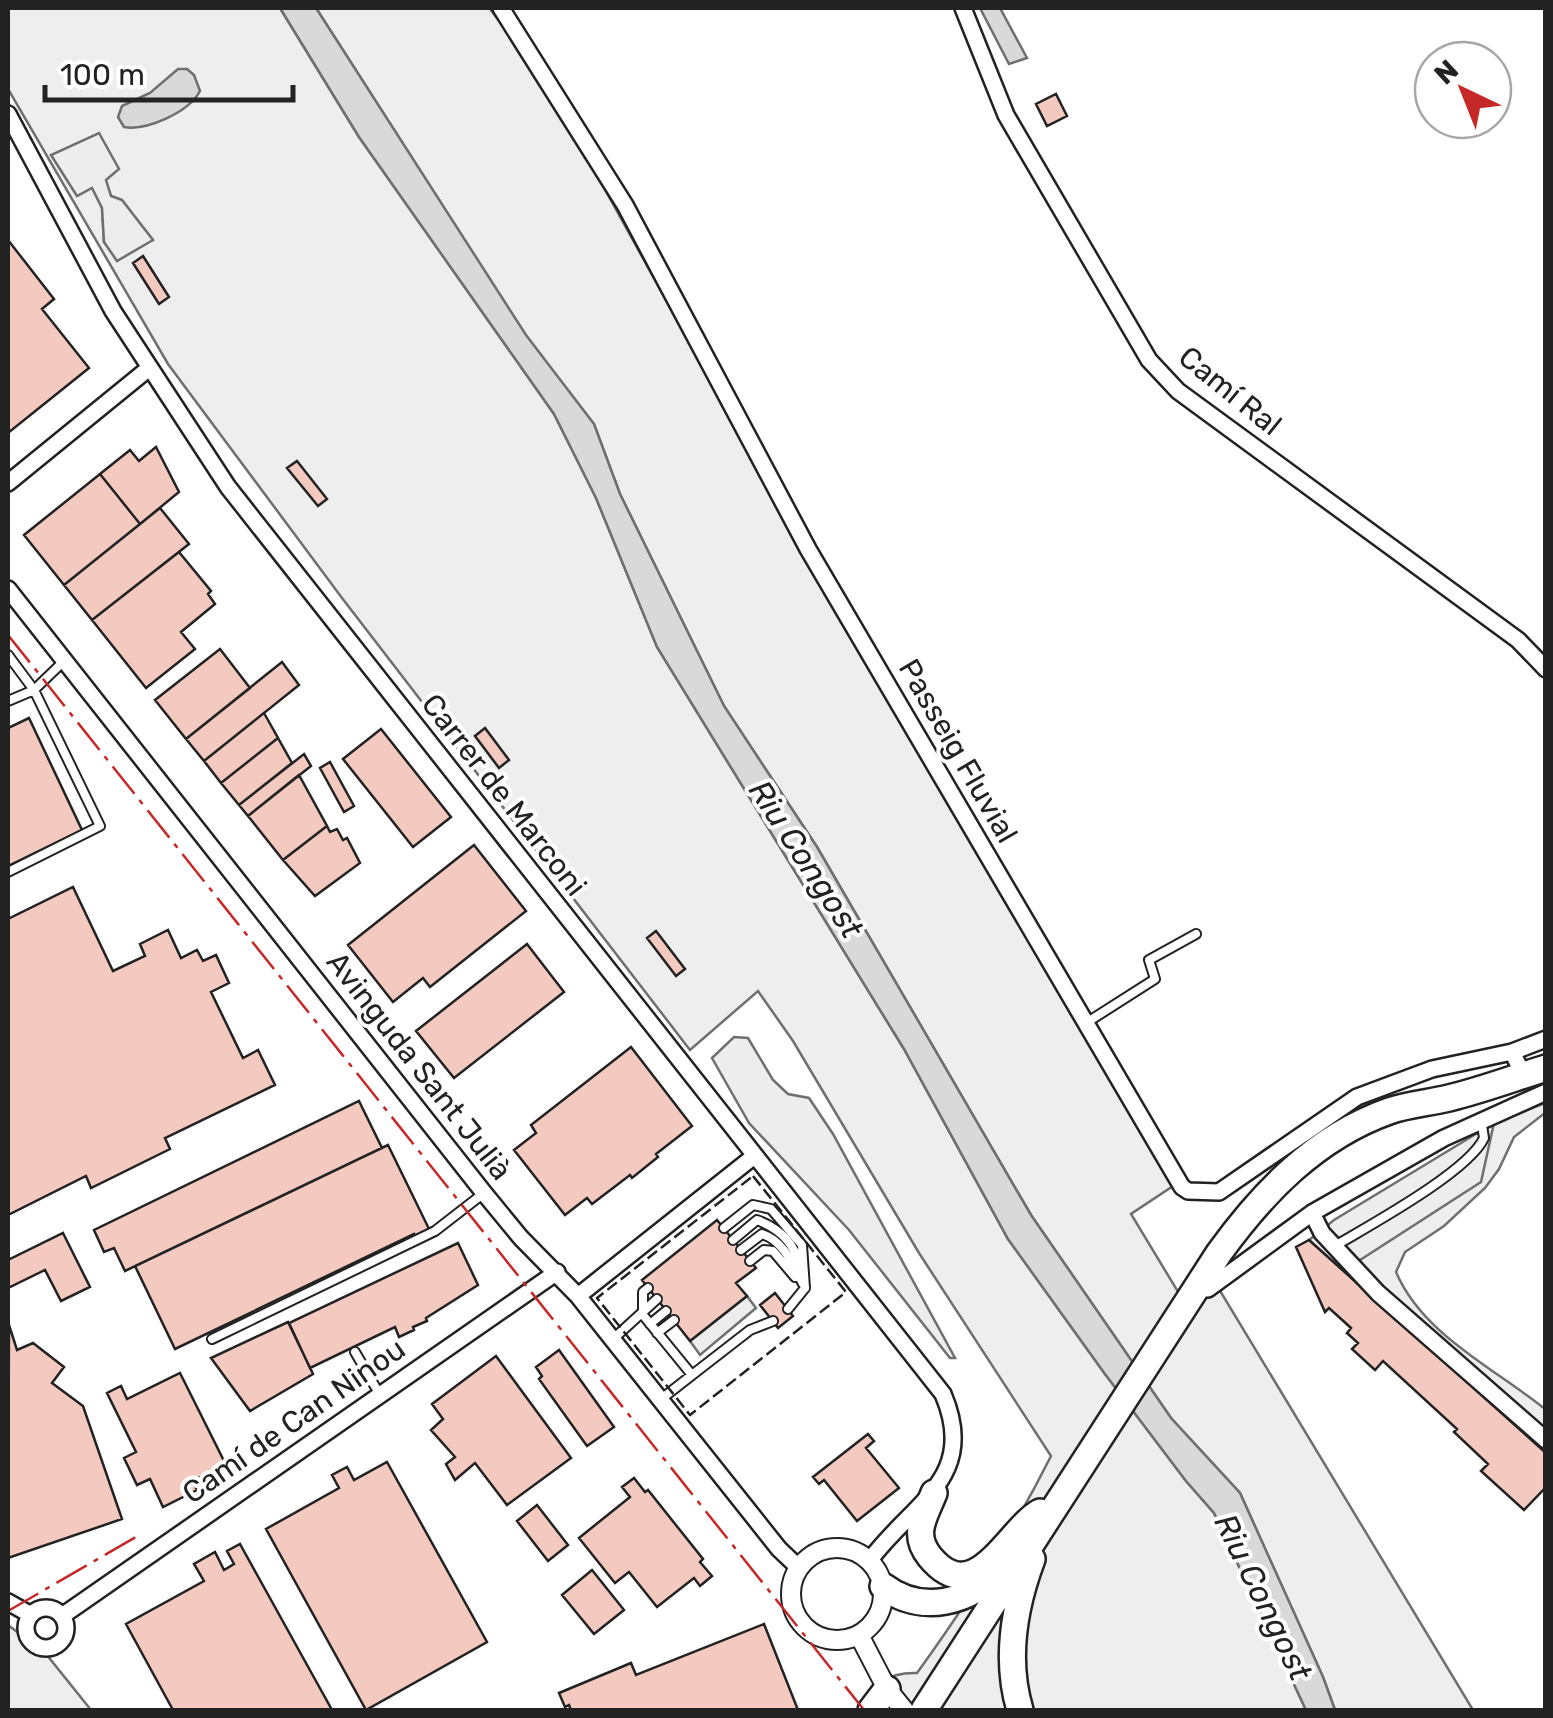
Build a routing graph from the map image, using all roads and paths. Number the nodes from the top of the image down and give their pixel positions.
1 (501, 8) edge
2 (963, 8) edge
3 (8, 114) edge
4 (148, 369) junction
5 (8, 483) edge
6 (8, 589) edge
7 (8, 655) edge
8 (65, 660) junction
9 (1546, 669) edge
10 (34, 690) junction
11 (8, 701) edge
12 (8, 872) edge
13 (1196, 934) dead end
14 (1086, 1023) junction
15 (1546, 1039) edge
16 (1546, 1055) edge
17 (1515, 1059) junction
18 (1546, 1068) edge
19 (1546, 1092) edge
20 (1425, 1100) junction
21 (1480, 1119) junction
22 (753, 1156) junction
23 (484, 1192) junction
24 (1312, 1212) junction
25 (724, 1228) dead end
26 (733, 1240) dead end
27 (1334, 1247) junction
28 (741, 1250) dead end
29 (750, 1261) dead end
30 (557, 1272) junction
31 (648, 1288) dead end
32 (805, 1288) junction
33 (1208, 1289) dead end
34 (578, 1296) junction
35 (657, 1299) dead end
36 (788, 1309) dead end
37 (666, 1311) dead end
38 (642, 1315) junction
39 (674, 1320) dead end
40 (773, 1322) dead end
41 (650, 1324) junction
42 (657, 1333) junction
43 (212, 1338) dead end
44 (612, 1340) junction
45 (355, 1352) dead end
46 (692, 1375) junction
47 (380, 1394) junction
48 (660, 1400) junction
49 (1546, 1440) edge
50 (934, 1493) junction
51 (1052, 1511) junction
52 (1010, 1544) junction
53 (870, 1560) junction
54 (799, 1568) junction
55 (883, 1586) junction
56 (8, 1602) edge
57 (32, 1615) junction
58 (62, 1616) junction
59 (858, 1635) junction
60 (887, 1689) junction
61 (929, 1704) edge
62 (871, 1710) edge
63 (904, 1710) edge
64 (1020, 1710) edge

1 - 14 street, Passeig Fluvial
2 - 9 street, Camí Ral
3 - 4 street, Carrer de Marconi
4 - 5 street
4 - 22 street, Carrer de Marconi
6 - 8 street, Avinguda Sant Julià
7 - 10 lane
8 - 10 lane
8 - 23 street, Avinguda Sant Julià
10 - 11 lane
10 - 12 lane
13 - 14 lane
14 - 17 street, Passeig Fluvial
15 - 17 street
16 - 17 highway
17 - 20 highway
18 - 20 highway
19 - 21 street
20 - 51 highway
21 - 24 street
21 - 27 lane
22 - 34 street
22 - 50 street, Carrer de Marconi
23 - 30 street, Avinguda Sant Julià
23 - 43 lane
24 - 27 street
24 - 33 street
25 - 32 lane
26 - 32 lane
27 - 49 street
28 - 32 lane
29 - 32 lane
30 - 34 street, Avinguda Sant Julià
30 - 47 street, Camí de Can Ninou
31 - 38 lane
32 - 36 lane
34 - 44 street, Avinguda Sant Julià
35 - 38 lane
37 - 41 lane
38 - 41 lane
38 - 44 lane
39 - 42 lane
40 - 46 lane
41 - 42 lane
42 - 46 lane
44 - 48 street, Avinguda Sant Julià
45 - 47 lane
46 - 48 lane
47 - 58 street, Camí de Can Ninou
48 - 54 street, Avinguda Sant Julià
50 - 52 highway
50 - 53 street
51 - 52 highway
51 - 61 highway
51 - 64 highway
52 - 55 highway
53 - 54 street
53 - 55 street
54 - 59 street
55 - 59 street
56 - 57 street
57 - 58 street
57 - 58 street
59 - 60 street
60 - 62 highway
60 - 63 street

